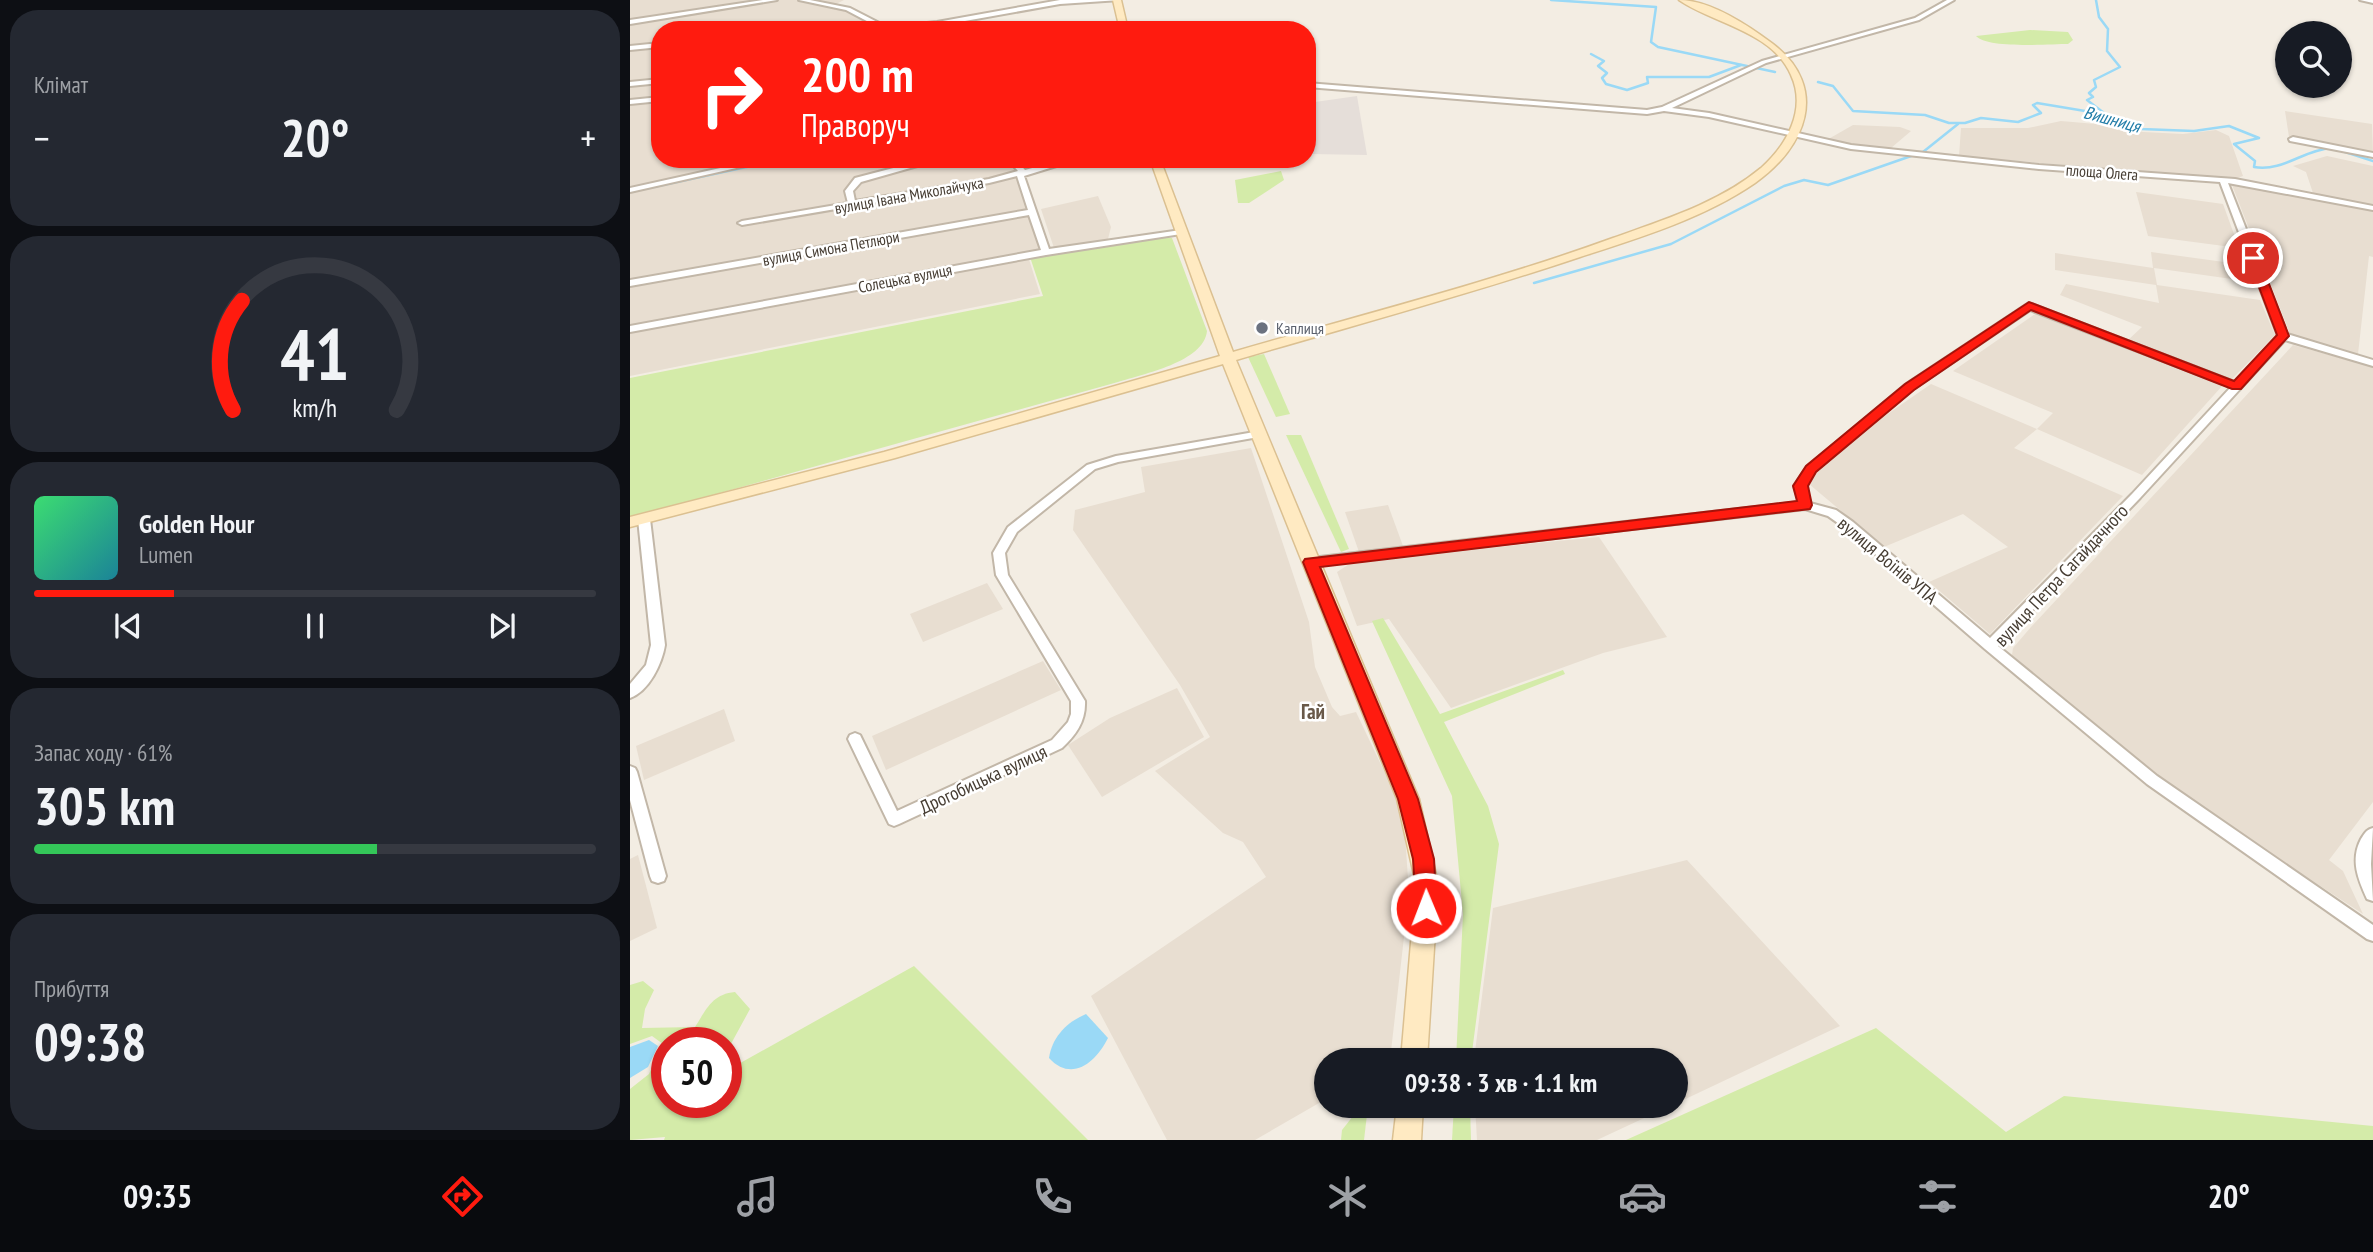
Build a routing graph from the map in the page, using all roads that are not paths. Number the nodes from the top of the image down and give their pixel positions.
1 (774, 0) edge
2 (803, 0) edge
3 (1117, 0) edge
4 (1683, 0) edge
5 (1951, 0) edge
6 (2363, 0) edge
7 (2373, 1) edge
8 (678, 7) dead end
9 (671, 14) junction
10 (873, 21) edge
11 (958, 21) edge
12 (1122, 21) edge
13 (630, 22) edge
14 (651, 46) edge
15 (630, 48) edge
16 (1784, 57) junction
17 (651, 82) edge
18 (630, 84) edge
19 (1316, 86) edge
20 (651, 100) edge
21 (630, 102) edge
22 (1664, 109) junction
23 (1793, 136) junction
24 (2293, 139) dead end
25 (2373, 155) edge
26 (731, 168) edge
27 (904, 168) edge
28 (1018, 168) edge
29 (1043, 168) edge
30 (1158, 168) edge
31 (1022, 174) junction
32 (2223, 180) junction
33 (630, 190) edge
34 (852, 205) junction
35 (2373, 208) edge
36 (1032, 212) junction
37 (742, 223) dead end
38 (1181, 232) junction
39 (1046, 252) junction
40 (630, 283) edge
41 (630, 329) edge
42 (1219, 334) junction
43 (2283, 336) junction
44 (1228, 358) junction
45 (2373, 363) edge
46 (1154, 379) junction
47 (2236, 386) junction
48 (1241, 388) junction
49 (1263, 442) junction
50 (1805, 505) junction
51 (637, 521) edge
52 (1311, 562) junction
53 (1990, 646) junction
54 (630, 693) edge
55 (855, 739) dead end
56 (630, 772) edge
57 (2373, 834) edge
58 (659, 876) dead end
59 (2373, 894) edge
60 (2373, 934) edge
61 (1416, 1048) edge
62 (1409, 1118) edge
63 (1406, 1140) edge

1 - 9 street
2 - 10 street
3 - 11 street
3 - 12 main road
4 - 16 main road
5 - 16 street
6 - 7 street
8 - 9 street
9 - 13 street
14 - 15 street
16 - 22 street
16 - 23 main road
17 - 18 street
19 - 22 street
20 - 21 street
22 - 23 street, площа Олега
23 - 32 street, площа Олега
23 - 44 main road
24 - 25 street
26 - 33 street
27 - 34 street
28 - 31 street
29 - 31 street, вулиця Івана Миколайчука
30 - 38 main road
31 - 34 street, вулиця Івана Миколайчука
31 - 36 street
32 - 35 street, площа Олега
32 - 43 street
34 - 37 street, вулиця Івана Миколайчука
36 - 39 street
36 - 40 street, вулиця Симона Петлюри
38 - 39 street, Солецька вулиця
38 - 42 main road
39 - 41 street, Солецька вулиця
42 - 44 main road
42 - 46 main road
43 - 45 street
43 - 47 street, вулиця Петра Сагайдачного
44 - 46 main road
44 - 48 main road
46 - 48 main road
46 - 51 main road
47 - 50 street
47 - 53 street, вулиця Петра Сагайдачного
48 - 49 main road
49 - 52 main road
49 - 55 street, Дрогобицька вулиця
50 - 52 street
50 - 53 street, вулиця Воїнів УПА
51 - 54 street
52 - 61 main road
53 - 60 street, вулиця Петра Сагайдачного
56 - 58 street
57 - 59 street
62 - 63 main road

